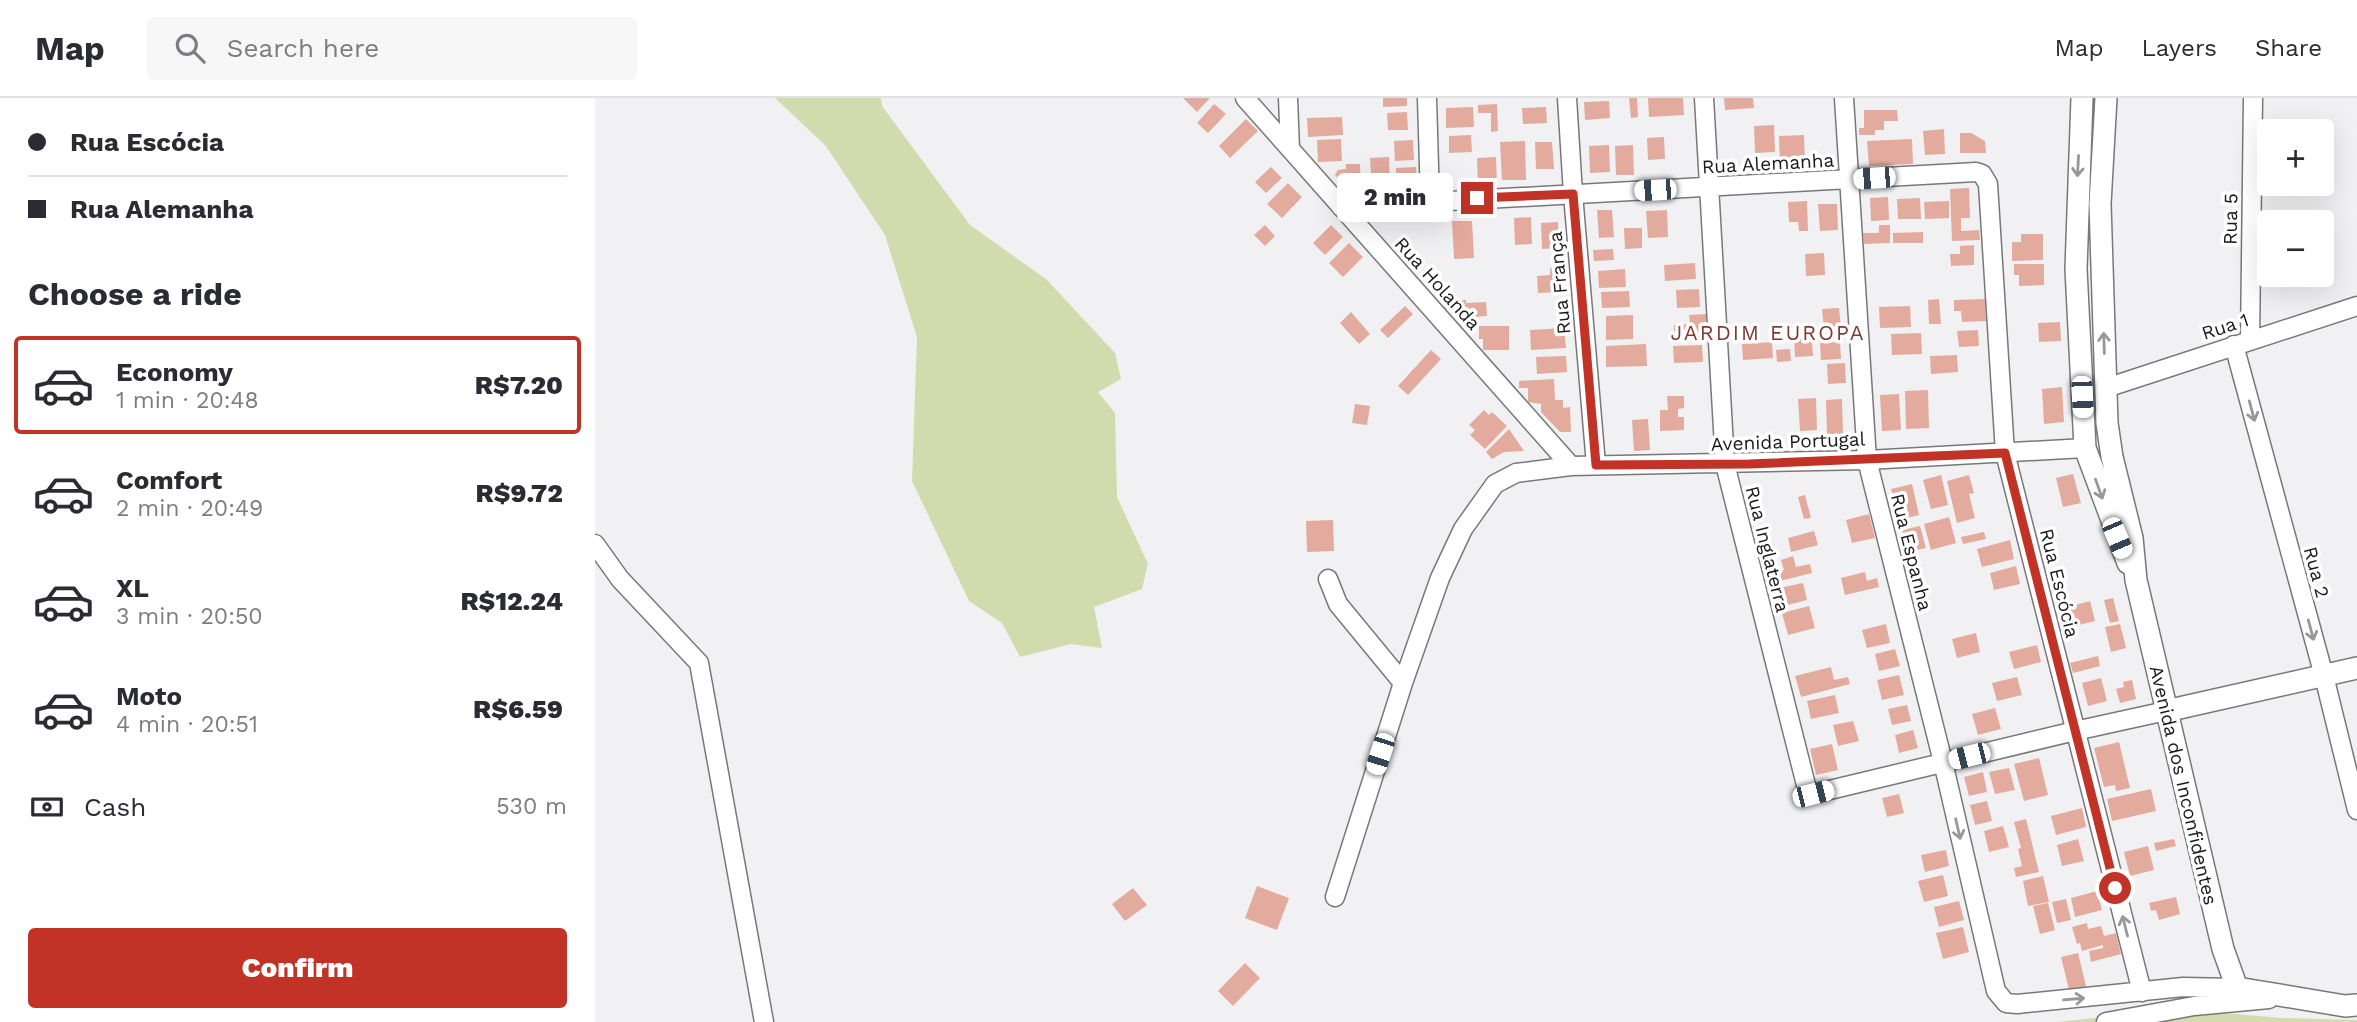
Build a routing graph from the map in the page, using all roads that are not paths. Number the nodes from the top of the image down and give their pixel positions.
1 (1245, 98) edge
2 (1288, 98) edge
3 (1427, 98) edge
4 (1567, 98) edge
5 (1705, 98) edge
6 (1844, 98) edge
7 (2082, 98) edge
8 (2106, 98) edge
9 (2253, 98) edge
10 (1290, 149) junction
11 (1985, 178) joint
12 (1849, 180) junction
13 (1710, 187) junction
14 (1573, 194) junction
15 (1430, 201) junction
16 (1341, 207) junction
17 (2357, 306) edge
18 (2242, 343) junction
19 (2106, 388) junction
20 (2085, 448) junction
21 (2005, 453) junction
22 (1867, 460) junction
23 (1725, 464) junction
24 (1596, 465) junction
25 (1571, 466) junction
26 (595, 544) edge
27 (1328, 579) dead end
28 (2136, 580) junction
29 (2357, 668) edge
30 (2324, 676) junction
31 (1403, 683) junction
32 (2166, 711) junction
33 (2075, 730) junction
34 (1943, 762) junction
35 (2357, 810) edge
36 (1335, 897) dead end
37 (2237, 988) junction
38 (2141, 992) junction
39 (2287, 998) junction
40 (2357, 1005) edge
41 (764, 1022) edge
42 (2106, 1022) edge

1 - 10 street, Rua Holanda
2 - 10 street
3 - 15 street
4 - 14 street, Rua França
5 - 13 street, Rua Inglaterra
6 - 12 street, Rua Espanha
7 -> 20 street, Avenida dos Inconfidentes
19 -> 8 street, Avenida dos Inconfidentes
9 - 18 street, Rua 5
10 - 16 street, Rua Holanda
11 - 12 street, Rua Alemanha
11 - 21 street, Rua Escócia
12 - 13 street, Rua Alemanha
12 - 22 street, Rua Espanha
13 - 14 street, Rua Alemanha
13 - 23 street, Rua Inglaterra
14 - 15 street, Rua Alemanha
14 - 24 street, Rua França
15 - 16 street, Rua Alemanha
16 - 25 street, Rua Holanda
17 - 18 street, Rua 1
18 - 19 street, Rua 1
18 -> 30 street, Rua 2
19 - 28 street, Avenida dos Inconfidentes
20 - 21 street, Avenida Portugal
20 -> 28 street, Avenida dos Inconfidentes
21 - 22 street, Avenida Portugal
21 - 33 street, Rua Escócia
22 - 23 street, Avenida Portugal
22 - 34 street, Rua Espanha
23 - 24 street, Avenida Portugal
23 - 34 street, Rua Inglaterra
24 - 25 street, Avenida Portugal
25 - 31 street, Avenida Portugal
26 - 41 street
27 - 31 street
28 - 32 street, Avenida dos Inconfidentes
29 - 30 street
30 - 32 street
30 - 35 street, Rua 2
31 - 36 street
32 - 33 street
32 - 37 street, Avenida dos Inconfidentes
33 - 34 street
38 -> 33 street, Rua Escócia
34 -> 38 street, Rua Espanha
37 - 38 street
37 - 39 street
39 - 40 street
39 - 42 street

